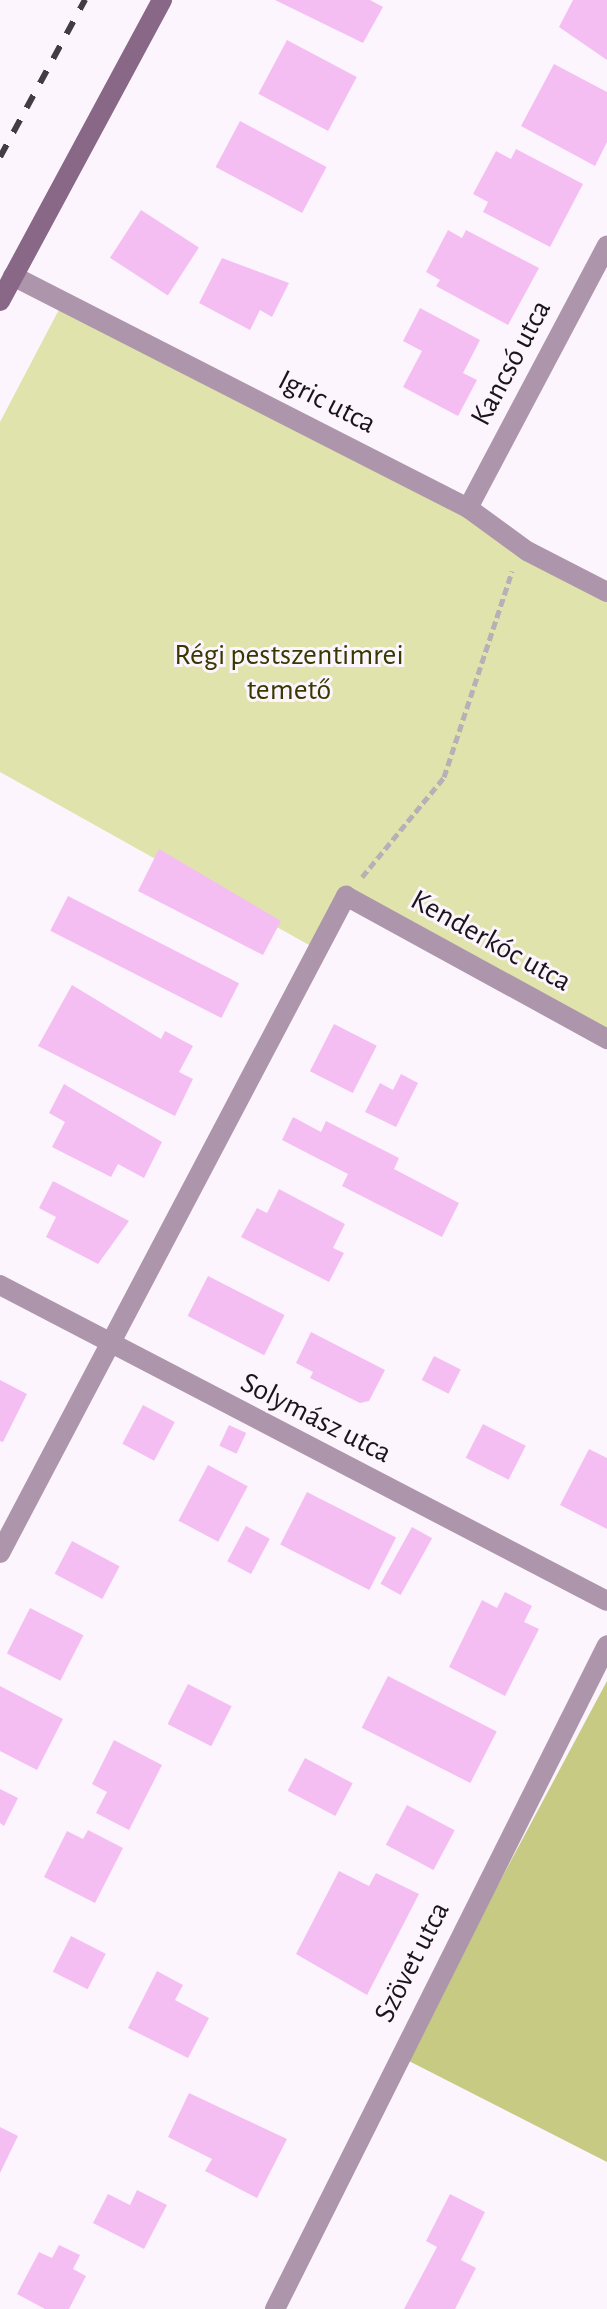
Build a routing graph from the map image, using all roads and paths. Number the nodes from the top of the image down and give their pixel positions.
1 (162, 0) edge
2 (607, 246) edge
3 (13, 276) junction
4 (0, 301) edge
5 (468, 508) junction
6 (527, 551) junction
7 (607, 592) edge
8 (346, 896) junction
9 (607, 1039) edge
10 (0, 1285) edge
11 (111, 1346) junction
12 (0, 1553) edge
13 (607, 1601) edge
14 (607, 1645) edge
15 (275, 2309) edge

1 - 3 main road
2 - 5 street, Kancsó utca
3 - 4 main road
3 - 5 street, Igric utca
5 - 6 street, Igric utca
6 - 7 street, Igric utca
6 - 8 path
8 - 9 street, Kenderkóc utca
8 - 11 street
10 - 11 street, Solymász utca
11 - 12 street
11 - 13 street, Solymász utca
14 - 15 street, Szövet utca

